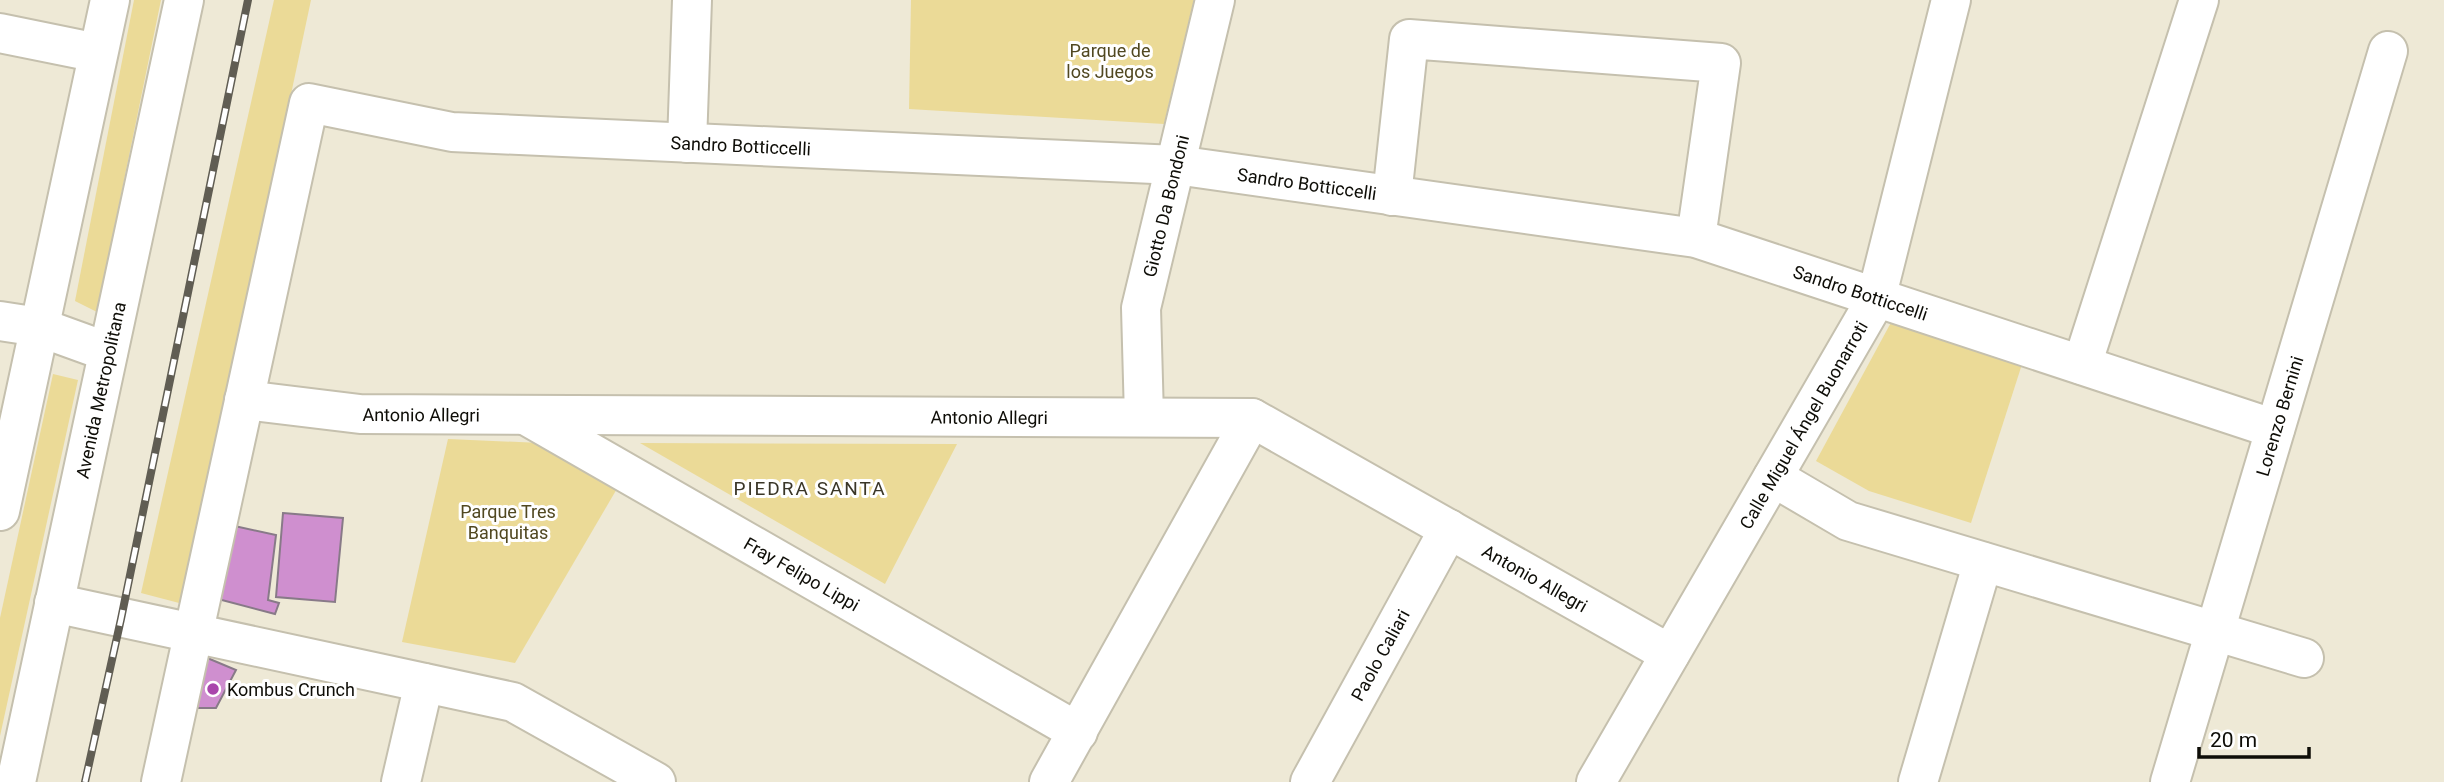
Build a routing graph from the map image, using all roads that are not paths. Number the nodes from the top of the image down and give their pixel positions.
1 (110, 0) edge
2 (184, 0) edge
3 (692, 0) edge
4 (1216, 0) edge
5 (1951, 0) edge
6 (2199, 0) edge
7 (0, 33) edge
8 (2388, 51) dead end
9 (98, 53) junction
10 (687, 143) junction
11 (1176, 165) junction
12 (1392, 196) junction
13 (1696, 238) junction
14 (1876, 297) junction
15 (0, 321) edge
16 (39, 327) junction
17 (108, 352) junction
18 (2082, 365) junction
19 (244, 400) junction
20 (525, 415) junction
21 (1144, 417) junction
22 (1252, 418) junction
23 (2275, 429) junction
24 (1773, 477) junction
25 (0, 511) edge
26 (1449, 529) junction
27 (1983, 562) junction
28 (54, 603) junction
29 (2215, 631) junction
30 (193, 635) junction
31 (1670, 654) junction
32 (2304, 658) dead end
33 (424, 683) junction
34 (1077, 732) junction
35 (16, 782) edge
36 (161, 782) edge
37 (401, 782) edge
38 (656, 782) edge
39 (1049, 782) edge
40 (1310, 782) edge
41 (1596, 782) edge
42 (1918, 782) edge
43 (2171, 782) edge

1 - 9 street
2 - 17 street, Avenida Metropolitana
3 - 10 street
4 - 11 street, Giotto Da Bondoni
5 - 14 street, Calle Miguel Ángel Buonarroti
6 - 18 street
7 - 9 street
8 - 23 street, Lorenzo Bernini
9 - 16 street
10 - 11 street, Sandro Botticcelli
10 - 19 street, Sandro Botticcelli
11 - 12 street, Sandro Botticcelli
11 - 21 street, Giotto Da Bondoni
12 - 13 street, Sandro Botticcelli
12 - 13 street
13 - 14 street, Sandro Botticcelli
14 - 18 street, Sandro Botticcelli
14 - 24 street, Calle Miguel Ángel Buonarroti
15 - 16 street
16 - 17 street
16 - 25 street
17 - 28 street, Avenida Metropolitana
18 - 23 street, Sandro Botticcelli
19 - 20 street, Antonio Allegri
19 - 30 street
20 - 21 street, Antonio Allegri
20 - 34 street, Fray Felipo Lippi
21 - 22 street, Antonio Allegri
22 - 26 street, Antonio Allegri
22 - 34 street
23 - 29 street, Lorenzo Bernini
24 - 27 street
24 - 31 street, Calle Miguel Ángel Buonarroti
26 - 31 street, Antonio Allegri
26 - 40 street, Paolo Caliari
27 - 29 street
27 - 42 street
28 - 30 street
28 - 35 street, Avenida Metropolitana
29 - 32 street
29 - 43 street, Lorenzo Bernini
30 - 33 street
30 - 36 street
31 - 41 street, Calle Miguel Ángel Buonarroti
33 - 37 street
33 - 38 street
34 - 39 street

